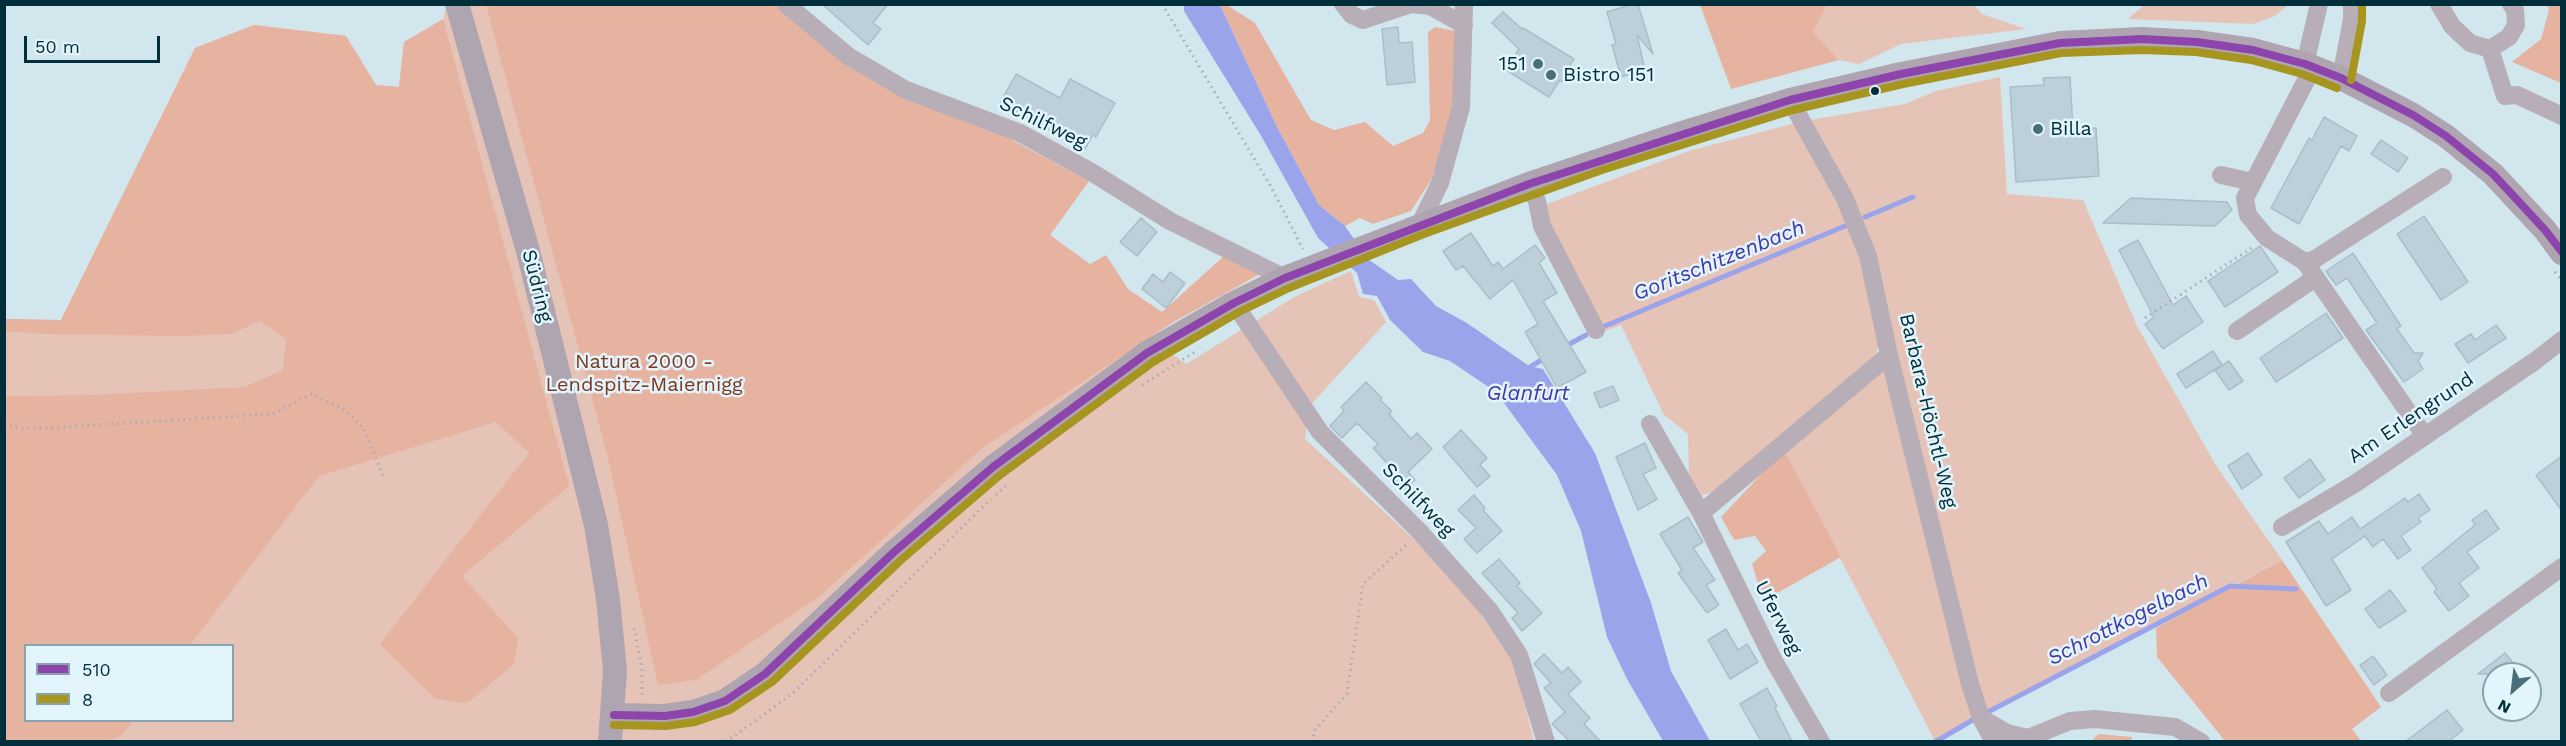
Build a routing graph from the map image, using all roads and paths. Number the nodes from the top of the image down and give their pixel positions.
1 (457, 4) edge
2 (786, 4) edge
3 (1162, 4) edge
4 (1343, 4) edge
5 (1411, 4) edge
6 (1464, 4) edge
7 (2319, 4) edge
8 (2352, 4) edge
9 (2439, 4) edge
10 (2511, 4) edge
11 (1464, 25) junction
12 (2490, 49) junction
13 (2309, 66) junction
14 (2341, 78) junction
15 (1790, 100) junction
16 (2562, 116) edge
17 (2221, 175) dead end
18 (2443, 177) dead end
19 (2253, 182) junction
20 (1529, 184) junction
21 (1420, 224) junction
22 (2267, 237) junction
23 (2562, 253) edge
24 (2305, 262) junction
25 (1319, 266) junction
26 (1285, 278) junction
27 (2315, 278) junction
28 (1240, 312) junction
29 (2145, 318) dead end
30 (1596, 330) dead end
31 (2237, 331) dead end
32 (2562, 340) edge
33 (1207, 345) dead end
34 (1889, 355) junction
35 (1139, 387) dead end
36 (1650, 424) dead end
37 (4, 425) edge
38 (2424, 435) junction
39 (383, 476) dead end
40 (1018, 476) dead end
41 (1701, 513) junction
42 (2282, 527) dead end
43 (1420, 532) junction
44 (2562, 567) edge
45 (2389, 693) dead end
46 (614, 715) junction
47 (1981, 718) junction
48 (610, 741) edge
49 (718, 741) edge
50 (1312, 741) edge
51 (1546, 741) edge
52 (1821, 741) edge
53 (1994, 741) edge
54 (2201, 741) edge

1 - 46 main road, Südring
2 - 26 street, Schilfweg
3 - 25 path
4 - 5 street
5 - 11 street
6 - 11 street
7 - 13 street
8 - 14 street
9 - 12 street
10 - 12 street
11 - 21 street
12 - 16 street
13 - 14 main road
13 - 15 main road
13 - 19 street
14 - 23 main road
15 - 20 main road
15 - 34 street, Barbara-Höchtl-Weg
17 - 19 street
18 - 24 street
19 - 22 street
20 - 21 main road
20 - 30 street
21 - 25 main road
22 - 24 street
22 - 29 path
24 - 27 street
25 - 26 main road
26 - 28 main road
27 - 31 street
27 - 38 street
28 - 43 street, Schilfweg
28 - 46 main road
32 - 38 street, Am Erlengrund
33 - 35 path
34 - 41 street
34 - 47 street, Barbara-Höchtl-Weg
36 - 41 street, Uferweg
37 - 39 path
38 - 42 street, Am Erlengrund
40 - 49 path
41 - 52 street, Uferweg
43 - 50 path
43 - 51 street, Schilfweg
44 - 45 street
46 - 48 main road, Südring
47 - 53 street, Barbara-Höchtl-Weg
47 - 54 street

